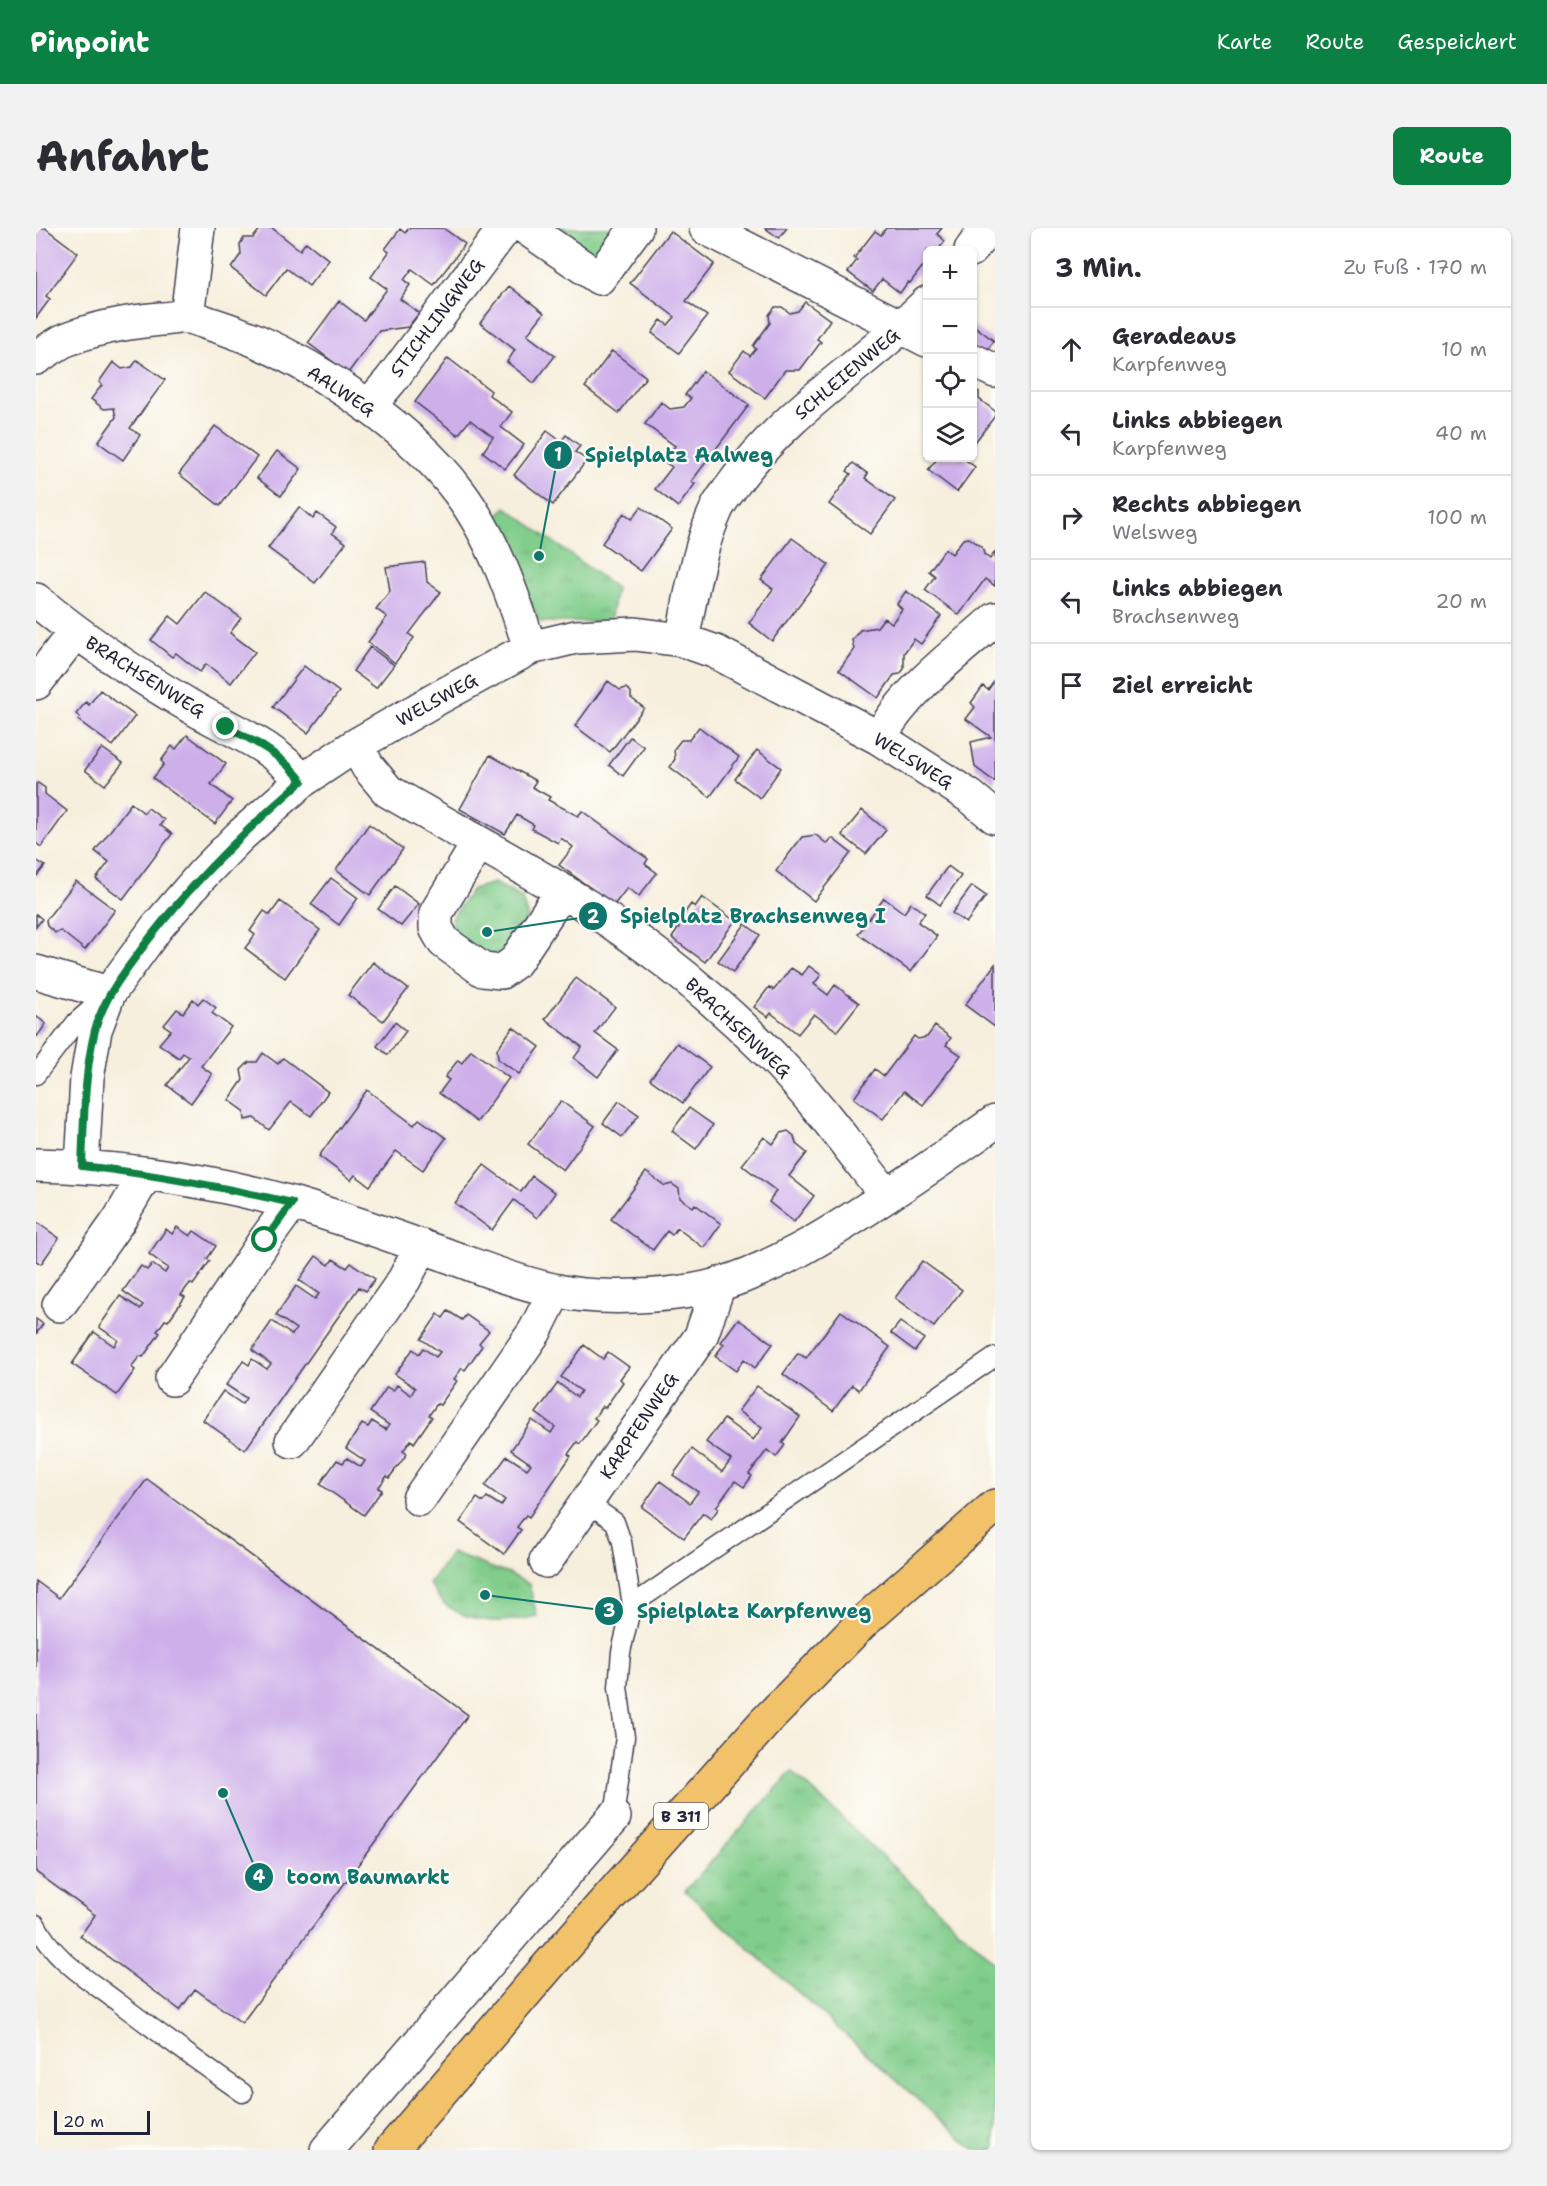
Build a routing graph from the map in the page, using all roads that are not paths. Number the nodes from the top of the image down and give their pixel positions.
1 (198, 228) edge
2 (505, 228) edge
3 (526, 228) edge
4 (636, 228) edge
5 (706, 228) edge
6 (987, 228) edge
7 (974, 246) edge
8 (923, 313) edge
9 (187, 317) junction
10 (915, 333) edge
11 (36, 357) edge
12 (977, 362) edge
13 (995, 370) edge
14 (368, 407) junction
15 (36, 600) edge
16 (995, 619) edge
17 (75, 632) junction
18 (682, 640) junction
19 (530, 648) junction
20 (36, 683) edge
21 (879, 738) junction
22 (356, 746) junction
23 (302, 781) junction
24 (995, 817) edge
25 (478, 844) junction
26 (562, 891) junction
27 (36, 972) edge
28 (109, 993) junction
29 (36, 1075) edge
30 (995, 1122) edge
31 (36, 1165) edge
32 (82, 1166) junction
33 (146, 1174) junction
34 (887, 1196) junction
35 (292, 1203) junction
36 (422, 1246) junction
37 (719, 1284) junction
38 (555, 1291) junction
39 (59, 1305) dead end
40 (995, 1357) edge
41 (172, 1378) dead end
42 (291, 1441) dead end
43 (419, 1499) dead end
44 (586, 1502) junction
45 (995, 1506) edge
46 (546, 1561) dead end
47 (632, 1605) junction
48 (614, 1816) joint
49 (36, 1924) edge
50 (243, 2093) dead end
51 (327, 2150) edge
52 (391, 2150) edge

1 - 9 street
2 - 14 street, STICHLINGWEG
3 - 4 street
5 - 10 street
6 - 7 street
8 - 10 street, SCHLEIENWEG
9 - 11 street, AALWEG
9 - 14 street, AALWEG
10 - 18 street, SCHLEIENWEG
12 - 13 street
14 - 19 street, AALWEG
15 - 17 street, BRACHSENWEG
16 - 21 street
17 - 20 street, BRACHSENWEG
17 - 23 street, BRACHSENWEG
18 - 19 street, WELSWEG
18 - 21 street, WELSWEG
19 - 22 street, WELSWEG
21 - 24 street, WELSWEG
22 - 23 street, WELSWEG
22 - 25 street, BRACHSENWEG
23 - 28 street, WELSWEG
25 - 26 street, BRACHSENWEG
25 - 26 street
26 - 34 street, BRACHSENWEG
27 - 28 street
28 - 29 lane
28 - 32 street, WELSWEG
30 - 34 street
31 - 32 street
32 - 33 street
33 - 35 street
33 - 39 street
34 - 37 street
35 - 36 street
35 - 41 street
36 - 38 street
36 - 42 street
37 - 38 street
37 - 44 street, KARPFENWEG
38 - 43 street
40 - 47 lane
44 - 46 street, KARPFENWEG
44 - 47 lane
45 - 52 main road, B 311
47 - 48 lane
48 - 51 street
49 - 50 lane

